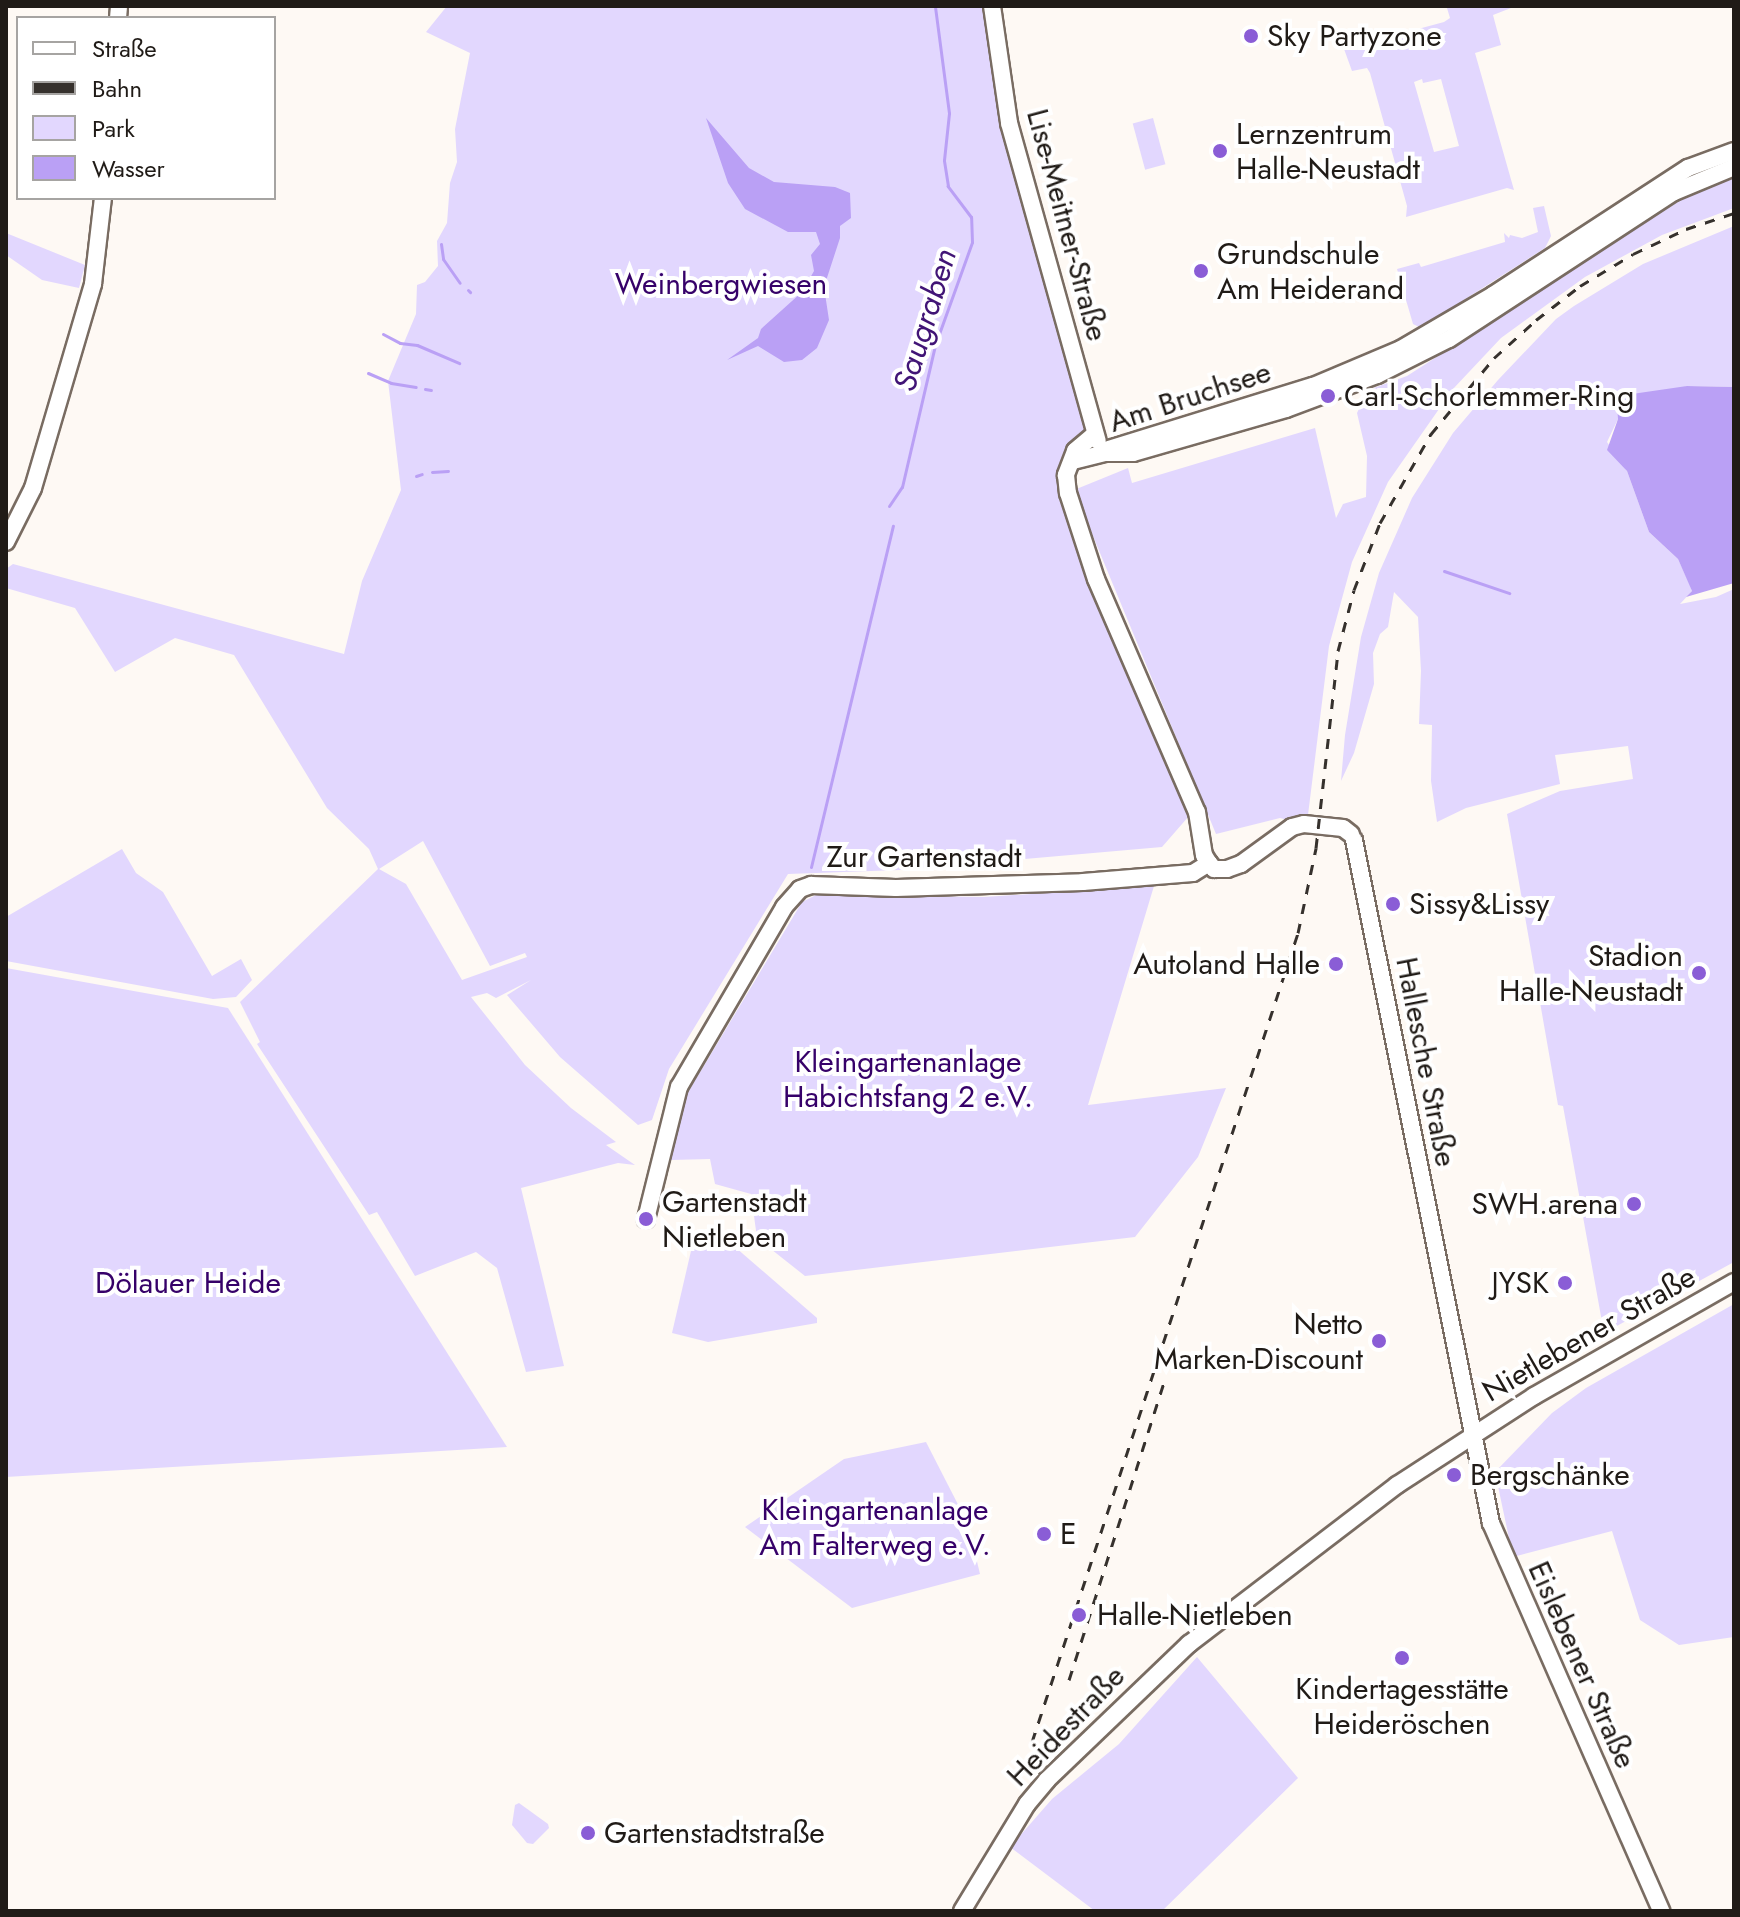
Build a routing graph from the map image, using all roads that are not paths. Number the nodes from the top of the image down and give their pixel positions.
1 (992, 6) edge
2 (1734, 151) edge
3 (1734, 167) edge
4 (103, 200) edge
5 (1095, 434) junction
6 (1104, 453) junction
7 (1073, 461) junction
8 (6, 542) edge
9 (1209, 863) junction
10 (646, 1219) dead end
11 (1734, 1282) edge
12 (1472, 1435) junction
13 (962, 1911) edge
14 (1661, 1911) edge

1 - 5 street, Lise-Meitner-Straße
2 - 6 street, Am Bruchsee
3 - 6 street, Am Bruchsee
4 - 8 street
5 - 6 street, Lise-Meitner-Straße
5 - 7 street
6 - 7 street
7 - 9 street
9 - 10 street, Zur Gartenstadt
9 - 12 street, Hallesche Straße
11 - 12 street, Nietlebener Straße
12 - 13 street, Heidestraße
12 - 14 street, Eislebener Straße

